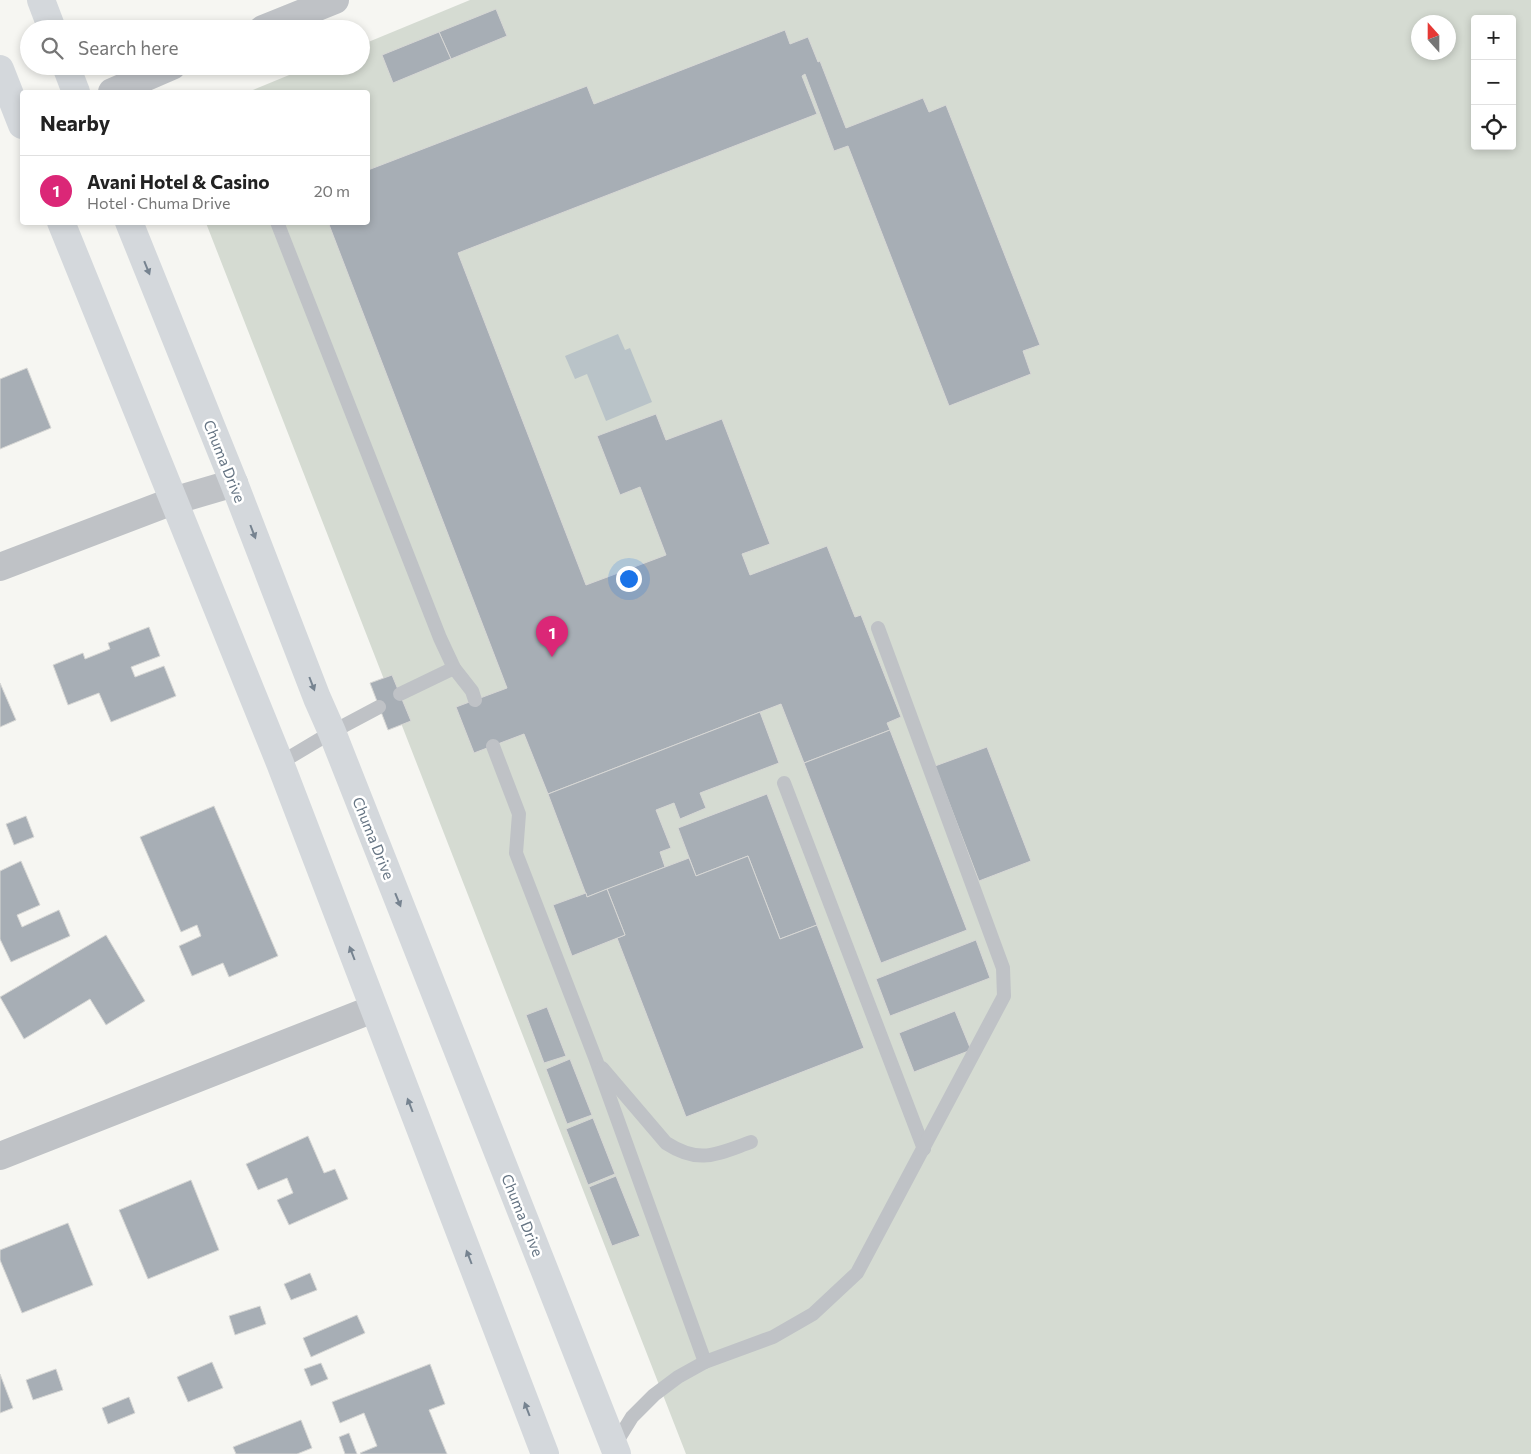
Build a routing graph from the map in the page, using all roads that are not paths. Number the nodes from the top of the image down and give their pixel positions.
1 (40, 0) edge
2 (334, 0) edge
3 (48, 20) edge
4 (285, 20) edge
5 (0, 69) edge
6 (69, 75) edge
7 (151, 75) edge
8 (75, 90) edge
9 (117, 90) edge
10 (20, 120) edge
11 (63, 225) edge
12 (130, 225) edge
13 (278, 225) edge
14 (234, 483) junction
15 (173, 501) junction
16 (0, 567) edge
17 (878, 628) dead end
18 (454, 668) junction
19 (400, 694) dead end
20 (475, 700) dead end
21 (378, 706) dead end
22 (332, 732) junction
23 (493, 746) dead end
24 (280, 763) junction
25 (784, 783) dead end
26 (374, 1009) junction
27 (596, 1060) junction
28 (751, 1142) dead end
29 (924, 1149) junction
30 (0, 1156) edge
31 (705, 1362) junction
32 (616, 1450) edge
33 (545, 1454) edge

1 - 3 main road
2 - 4 street
5 - 10 main road
6 - 8 main road
7 - 9 street
11 - 15 main road
12 -> 14 main road, Chuma Drive
13 - 18 lane
14 - 15 street
14 -> 22 main road, Chuma Drive
15 - 16 street
15 - 24 main road
17 - 29 lane
18 - 19 lane
18 - 20 lane
21 - 22 lane
22 - 24 lane
22 -> 32 main road, Chuma Drive
23 - 27 lane
26 -> 24 main road
25 - 29 lane
26 - 30 street
33 -> 26 main road
27 - 28 lane
27 - 31 lane
29 - 31 lane
31 - 32 lane

